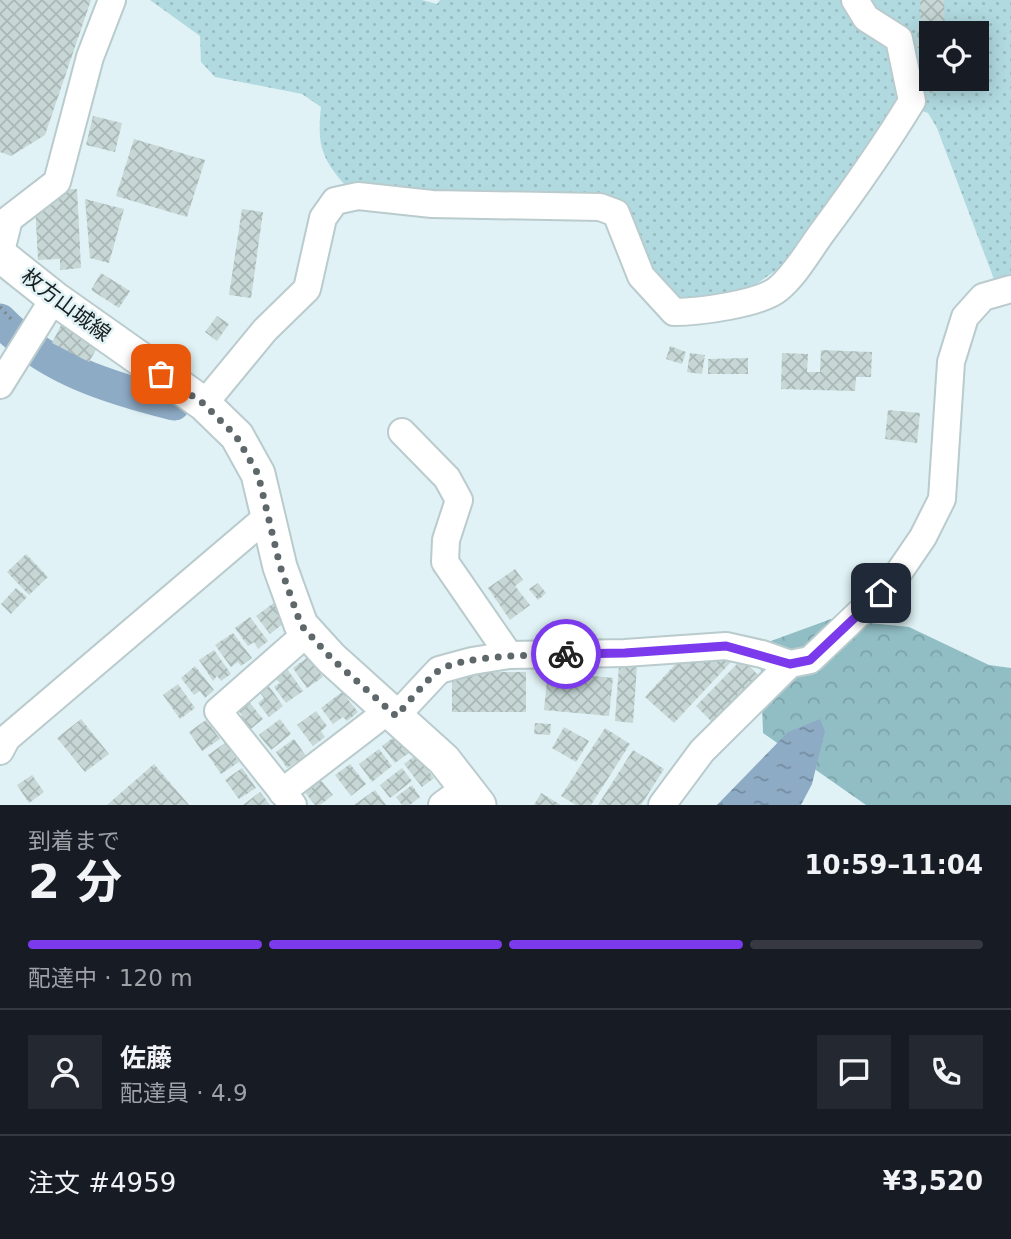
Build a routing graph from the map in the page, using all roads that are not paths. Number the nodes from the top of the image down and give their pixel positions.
1 (113, 0) edge
2 (855, 0) edge
3 (0, 255) edge
4 (1011, 289) edge
5 (54, 298) junction
6 (0, 385) edge
7 (204, 404) junction
8 (402, 432) dead end
9 (268, 516) junction
10 (307, 633) junction
11 (509, 655) junction
12 (790, 664) junction
13 (392, 713) junction
14 (0, 751) edge
15 (287, 798) edge
16 (462, 799) edge
17 (662, 805) edge

1 - 3 street
2 - 7 street
3 - 5 main road, 枚方山城線
4 - 12 street
5 - 6 street
5 - 7 main road, 枚方山城線
7 - 9 main road, 枚方山城線
8 - 11 street
9 - 10 main road, 枚方山城線
9 - 14 street
10 - 13 main road, 枚方山城線
10 - 15 street
11 - 12 street
11 - 13 street
12 - 17 street
13 - 15 street
13 - 16 main road, 枚方山城線

